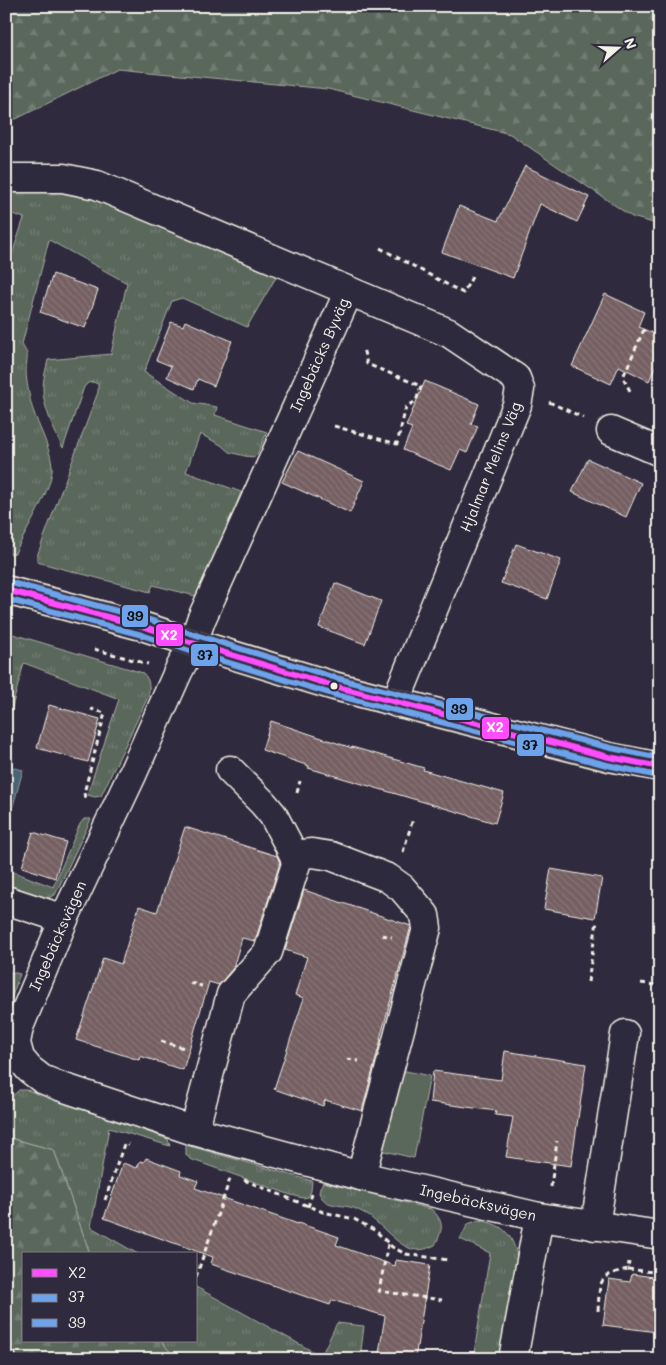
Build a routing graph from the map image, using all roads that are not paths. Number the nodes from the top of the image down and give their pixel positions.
1 (6, 178) edge
2 (349, 291) junction
3 (611, 431) road end
4 (660, 452) edge
5 (6, 590) edge
6 (192, 643) junction
7 (397, 703) junction
8 (660, 767) edge
9 (230, 770) dead end
10 (295, 859) junction
11 (6, 900) edge
12 (64, 919) junction
13 (625, 1034) dead end
14 (194, 1131) junction
15 (361, 1176) junction
16 (543, 1218) junction
17 (595, 1226) junction
18 (660, 1236) edge
19 (513, 1359) edge

1 - 2 street, Ingebäcks Byväg
2 - 6 street, Ingebäcks Byväg
2 - 7 street, Hjalmar Melins Väg
3 - 4 street
5 - 6 main road
6 - 7 main road
6 - 12 street, Ingebäcksvägen
7 - 8 main road
9 - 10 street
10 - 14 street
10 - 15 street
11 - 12 street
12 - 14 street, Ingebäcksvägen
13 - 17 street
14 - 15 street, Ingebäcksvägen
15 - 16 street, Ingebäcksvägen
16 - 17 street, Ingebäcksvägen
16 - 19 street
17 - 18 street, Ingebäcksvägen

